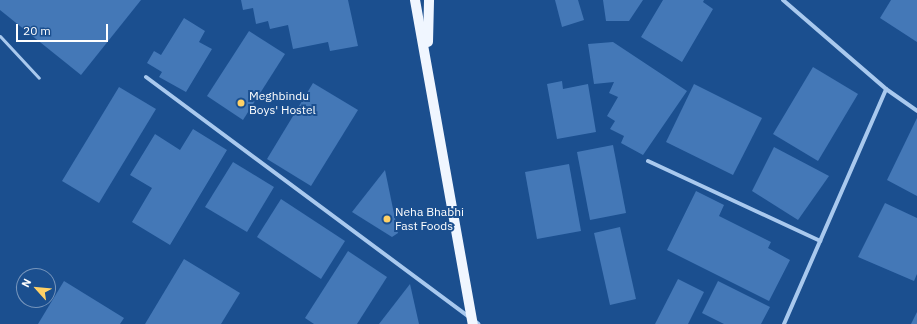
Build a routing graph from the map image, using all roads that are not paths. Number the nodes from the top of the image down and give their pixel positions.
1 (415, 0) edge
2 (429, 0) edge
3 (783, 0) edge
4 (0, 36) edge
5 (427, 60) junction
6 (146, 77) dead end
7 (39, 78) dead end
8 (886, 89) junction
9 (917, 111) edge
10 (648, 160) dead end
11 (820, 241) junction
12 (474, 322) edge
13 (784, 324) edge

1 - 5 main road
2 - 5 main road
3 - 8 street
4 - 7 lane
5 - 12 main road
6 - 12 street
8 - 9 street
8 - 11 street
10 - 11 street
11 - 13 street

